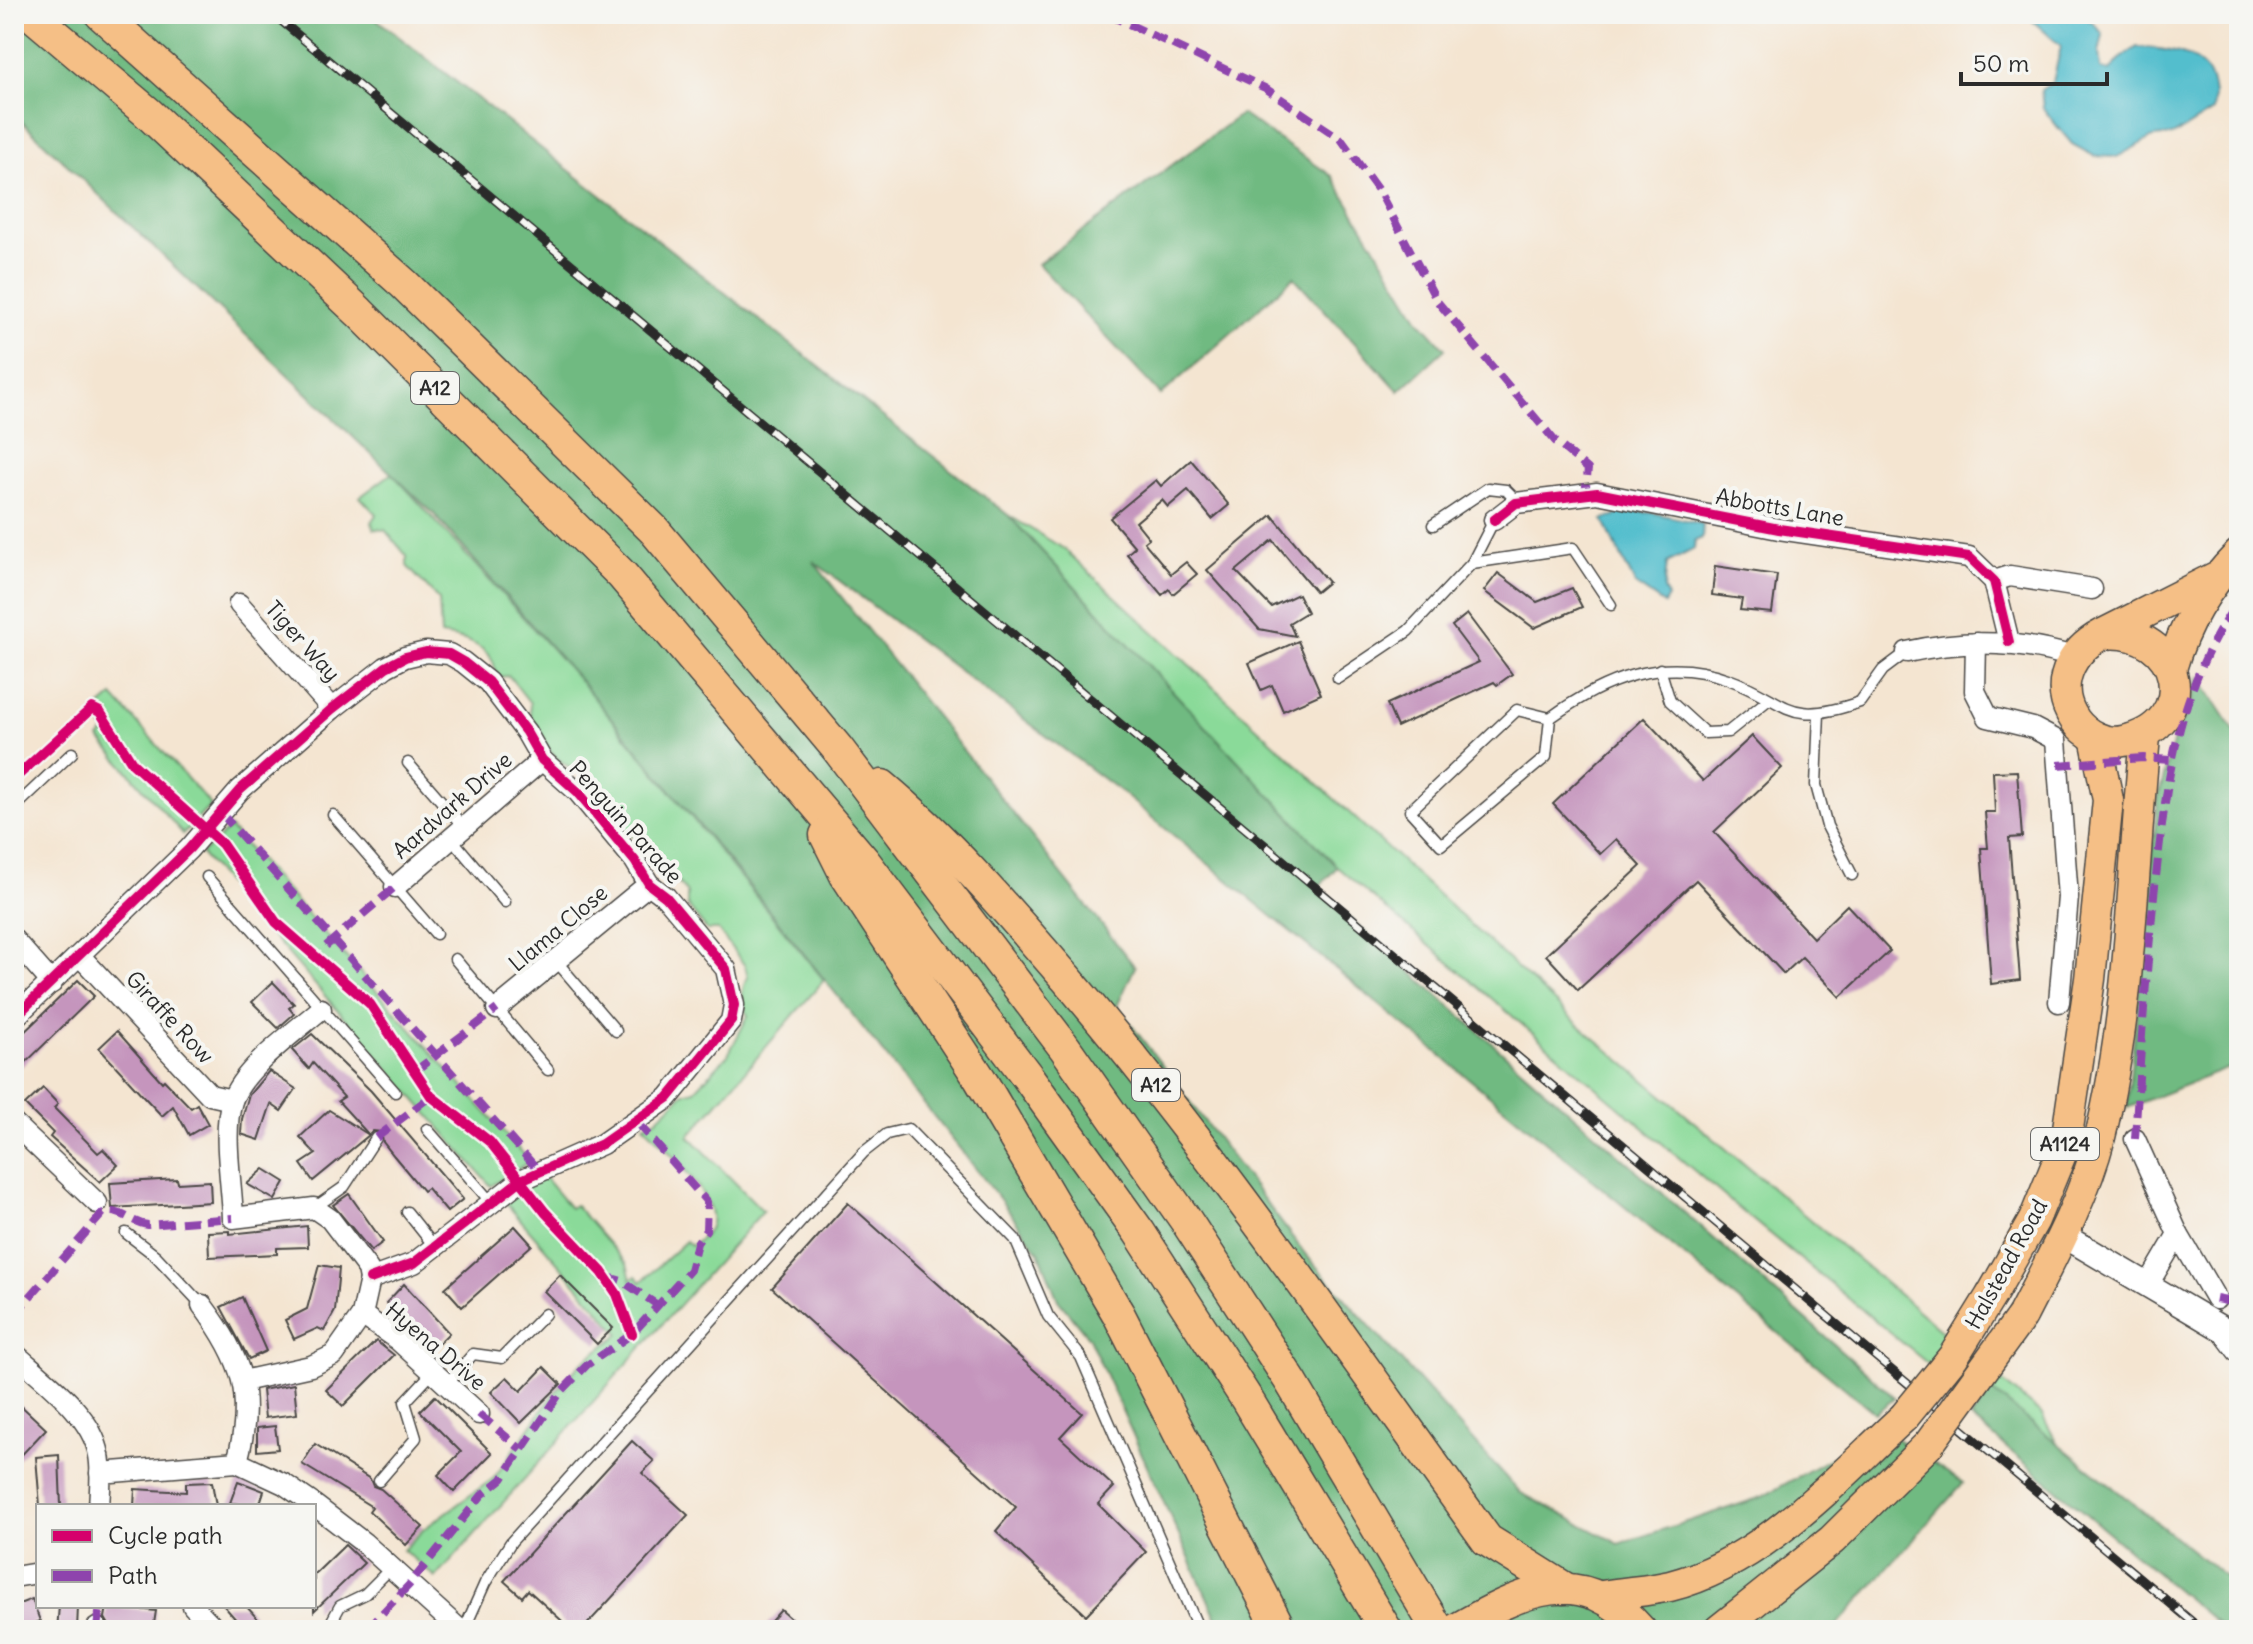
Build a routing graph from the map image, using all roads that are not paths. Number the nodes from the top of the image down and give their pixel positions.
1 (31, 14) edge
2 (101, 14) edge
3 (1519, 503) junction
4 (1494, 520) joint
5 (1433, 525) dead end
6 (2239, 554) edge
7 (1472, 563) junction
8 (2216, 577) junction
9 (1994, 581) junction
10 (2092, 589) dead end
11 (239, 604) dead end
12 (1611, 605) dead end
13 (2103, 634) junction
14 (2009, 642) junction
15 (1976, 643) junction
16 (1907, 652) joint
17 (2073, 657) junction
18 (1660, 669) junction
19 (2171, 669) junction
20 (1338, 678) dead end
21 (1768, 700) junction
22 (332, 709) junction
23 (1819, 713) junction
24 (1550, 718) junction
25 (2095, 737) junction
26 (2145, 737) junction
27 (837, 748) junction
28 (72, 753) dead end
29 (542, 760) junction
30 (408, 763) dead end
31 (806, 795) junction
32 (14, 808) edge
33 (333, 815) dead end
34 (456, 831) junction
35 (1852, 875) dead end
36 (207, 877) dead end
37 (649, 884) junction
38 (395, 887) junction
39 (505, 902) dead end
40 (436, 934) dead end
41 (14, 940) edge
42 (80, 956) junction
43 (455, 959) dead end
44 (557, 962) junction
45 (52, 983) junction
46 (2059, 1002) dead end
47 (321, 1009) junction
48 (497, 1009) junction
49 (14, 1018) edge
50 (616, 1031) dead end
51 (548, 1070) dead end
52 (395, 1092) dead end
53 (232, 1100) junction
54 (14, 1124) edge
55 (427, 1129) dead end
56 (376, 1138) dead end
57 (2135, 1139) dead end
58 (490, 1201) junction
59 (97, 1203) dead end
60 (314, 1208) junction
61 (407, 1212) dead end
62 (126, 1233) dead end
63 (2178, 1234) junction
64 (2063, 1235) junction
65 (434, 1246) junction
66 (370, 1279) junction
67 (2149, 1283) junction
68 (2216, 1299) dead end
69 (202, 1305) joint
70 (545, 1314) dead end
71 (362, 1315) junction
72 (2237, 1343) edge
73 (14, 1353) edge
74 (439, 1379) junction
75 (243, 1381) junction
76 (479, 1414) dead end
77 (237, 1462) junction
78 (100, 1473) junction
79 (379, 1481) dead end
80 (99, 1504) edge
81 (313, 1504) edge
82 (316, 1506) edge
83 (391, 1568) junction
84 (36, 1573) edge
85 (14, 1577) edge
86 (1564, 1588) junction
87 (1603, 1596) junction
88 (195, 1608) edge
89 (216, 1630) edge
90 (327, 1630) edge
91 (462, 1630) edge
92 (1199, 1630) edge
93 (1280, 1630) edge
94 (1386, 1630) edge
95 (1438, 1630) edge
96 (1454, 1630) edge
97 (1641, 1630) edge
98 (1719, 1630) edge

1 - 31 highway, A12
2 - 27 highway, A12
3 - 4 street, Abbotts Lane
3 - 5 lane
3 - 9 street, Abbotts Lane
4 - 7 lane
6 - 8 main road
7 - 12 lane
7 - 20 lane
8 - 13 main road
8 - 19 main road
9 - 10 street
9 - 14 street
11 - 22 street, Tiger Way
13 - 17 main road
13 - 19 main road
14 - 15 street
14 - 17 street
15 - 16 street
15 - 46 street
16 - 23 lane
17 - 25 main road
18 - 21 lane
18 - 21 lane
18 - 24 lane
19 - 26 main road
21 - 23 lane
22 - 29 street, Penguin Parade
22 - 42 street, Penguin Parade
23 - 35 lane
24 - 24 lane
25 - 26 main road
25 - 87 main road, Halstead Road / A1124, bridge
26 - 64 main road, Halstead Road / A1124
27 - 86 highway, A12
27 - 95 highway, A12
28 - 32 lane
29 - 34 street, Aardvark Drive
29 - 37 street, Penguin Parade
30 - 34 lane
31 - 93 highway, A12
31 - 94 highway, A12
33 - 38 lane
34 - 38 street, Aardvark Drive
34 - 39 lane
36 - 47 lane
37 - 44 street, Llama Close
37 - 58 street, Penguin Parade
38 - 40 lane
41 - 45 street
42 - 45 street, Penguin Parade
42 - 53 street, Giraffe Row
43 - 48 lane
44 - 48 street, Llama Close
44 - 50 lane
45 - 49 street, Penguin Parade
47 - 52 lane
47 - 53 street
48 - 51 lane
53 - 60 street
54 - 59 street
55 - 58 lane
56 - 60 lane
57 - 63 street
58 - 65 street, Penguin Parade
60 - 66 street
61 - 65 lane
62 - 69 lane
63 - 67 street
63 - 68 street
64 - 67 street, Halstead Road
64 - 98 main road, Halstead Road / A1124, bridge
65 - 66 street, Penguin Parade
66 - 71 street
67 - 72 street, Halstead Road
69 - 75 street
70 - 74 lane
71 - 74 street, Hyena Drive
71 - 75 street
73 - 78 street
74 - 76 street, Hyena Drive
74 - 79 lane
75 - 77 street
77 - 78 street
77 - 81 street
78 - 80 street
82 - 83 street
83 - 90 lane
83 - 91 street
84 - 85 street
86 - 87 main road
86 - 96 main road
87 - 97 main road
88 - 89 street
91 - 92 lane

